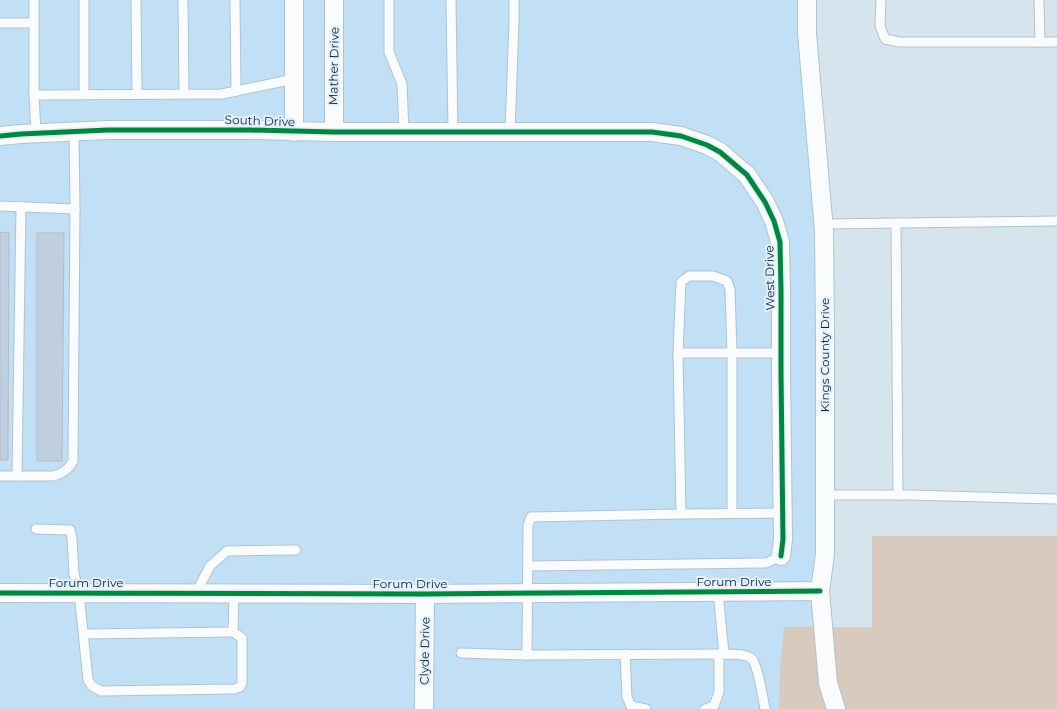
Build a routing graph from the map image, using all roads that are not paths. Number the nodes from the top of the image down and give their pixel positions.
1 (34, 0) edge
2 (84, 0) edge
3 (136, 0) edge
4 (183, 0) edge
5 (235, 0) edge
6 (294, 0) edge
7 (334, 0) edge
8 (390, 0) edge
9 (451, 0) edge
10 (514, 0) edge
11 (807, 0) edge
12 (881, 0) edge
13 (1039, 0) edge
14 (0, 23) edge
15 (34, 23) junction
16 (1040, 42) junction
17 (1057, 42) edge
18 (294, 79) junction
19 (236, 91) junction
20 (84, 94) junction
21 (137, 94) junction
22 (184, 94) junction
23 (34, 95) junction
24 (74, 132) junction
25 (294, 132) junction
26 (334, 132) junction
27 (404, 132) junction
28 (453, 132) junction
29 (515, 132) junction
30 (36, 133) junction
31 (0, 136) edge
32 (0, 206) edge
33 (21, 206) junction
34 (75, 209) junction
35 (1057, 221) edge
36 (896, 223) junction
37 (823, 224) junction
38 (678, 353) junction
39 (732, 353) junction
40 (781, 353) junction
41 (0, 476) edge
42 (17, 476) junction
43 (826, 495) junction
44 (898, 495) junction
45 (1057, 499) edge
46 (782, 512) junction
47 (732, 513) junction
48 (681, 514) junction
49 (36, 529) dead end
50 (296, 550) dead end
51 (781, 556) joint
52 (528, 566) junction
53 (820, 591) junction
54 (718, 592) junction
55 (0, 593) edge
56 (79, 593) junction
57 (196, 593) junction
58 (528, 593) junction
59 (234, 594) junction
60 (426, 594) junction
61 (233, 632) junction
62 (84, 634) junction
63 (461, 653) dead end
64 (626, 654) junction
65 (721, 654) junction
66 (527, 655) junction
67 (424, 709) edge
68 (646, 709) edge
69 (705, 709) edge
70 (765, 709) edge
71 (836, 709) edge

1 - 15 lane
2 - 20 lane
3 - 21 lane
4 - 22 lane
5 - 19 lane
6 - 18 street
7 - 26 street, Mather Drive
8 - 27 lane
9 - 28 lane
10 - 29 lane
11 - 37 street, Kings County Drive
12 - 16 lane
13 - 16 lane
14 - 15 lane
15 - 23 lane
16 - 17 lane
18 - 19 lane
18 - 25 street
19 - 22 lane
20 - 21 lane
20 - 23 lane
21 - 22 lane
23 - 30 lane
24 - 25 street, South Drive
24 - 30 street, South Drive
24 - 34 lane
25 - 26 street, South Drive
26 - 27 street, South Drive
27 - 28 street, South Drive
28 - 29 street, South Drive
29 - 40 street, West Drive
30 - 31 street, South Drive
32 - 33 lane
33 - 34 lane
33 - 42 lane
34 - 42 lane
35 - 36 lane
36 - 37 lane
36 - 44 lane
37 - 43 street, Kings County Drive
38 - 39 lane
38 - 39 lane
38 - 48 lane
39 - 40 lane
39 - 47 lane
40 - 46 street, West Drive
41 - 42 lane
43 - 44 lane
43 - 53 street, Kings County Drive
44 - 45 lane
46 - 47 lane
46 - 51 street, West Drive
47 - 48 lane
48 - 52 lane
49 - 56 lane
50 - 57 lane
51 - 52 lane
52 - 58 lane
53 - 54 street, Forum Drive
53 - 71 street, Kings County Drive
54 - 58 street, Forum Drive
54 - 65 lane
55 - 56 street, Forum Drive
56 - 57 street, Forum Drive
56 - 62 lane
57 - 59 street, Forum Drive
58 - 60 street, Forum Drive
58 - 66 lane
59 - 60 street, Forum Drive
59 - 61 lane
60 - 67 street, Clyde Drive
61 - 62 lane
61 - 62 lane
63 - 66 lane
64 - 65 lane
64 - 66 lane
64 - 68 lane
65 - 69 lane
65 - 70 lane

